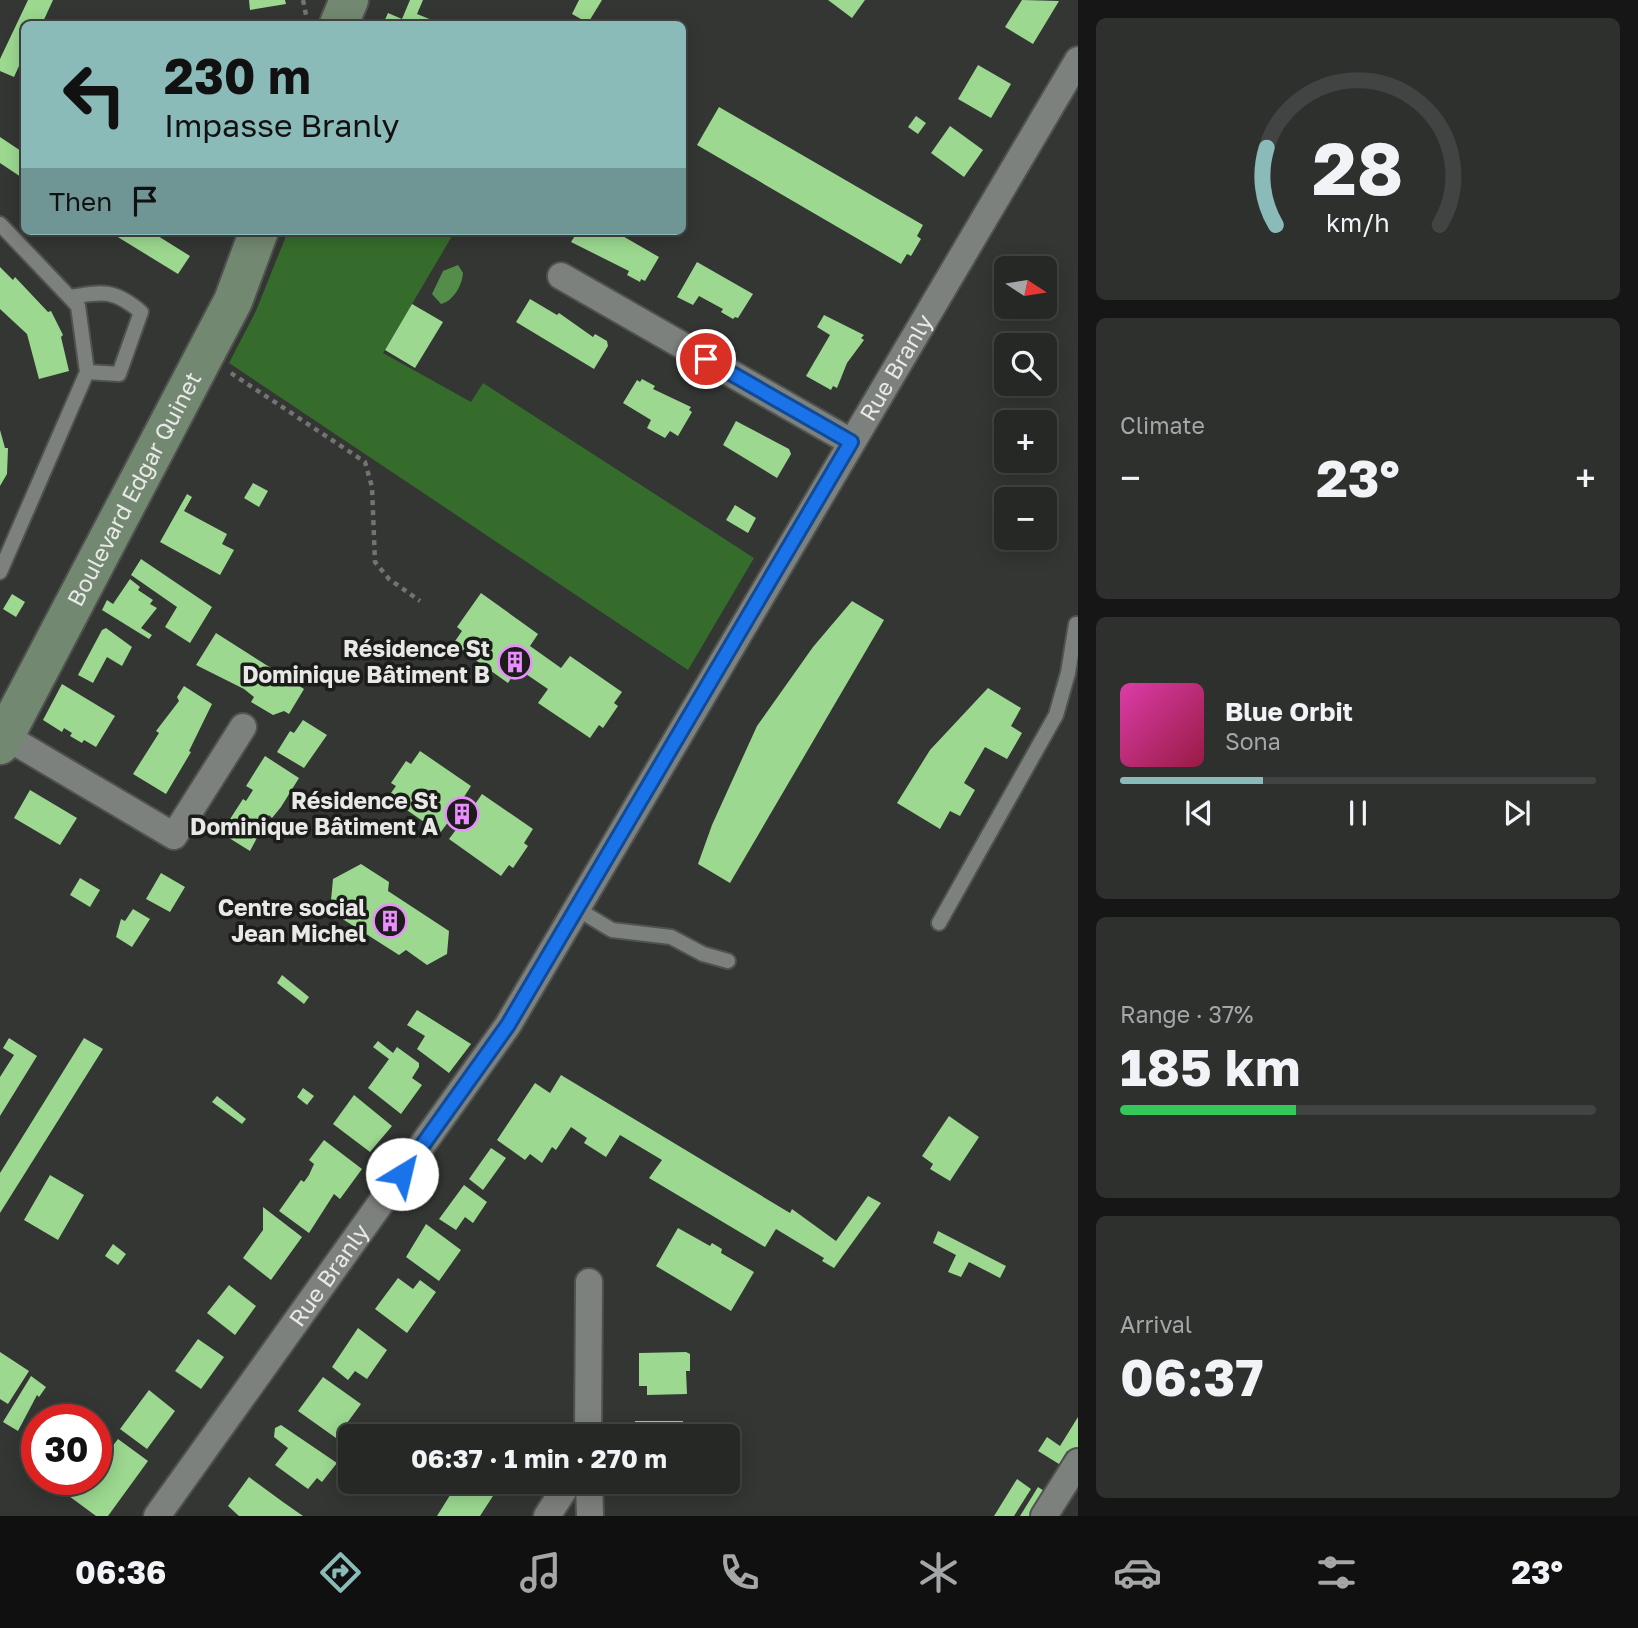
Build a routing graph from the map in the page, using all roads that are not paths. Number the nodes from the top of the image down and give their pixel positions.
1 (349, 0) edge
2 (340, 21) edge
3 (1078, 60) edge
4 (0, 224) edge
5 (257, 235) edge
6 (561, 276) dead end
7 (71, 297) junction
8 (87, 372) junction
9 (851, 442) junction
10 (0, 572) edge
11 (1076, 624) dead end
12 (243, 727) dead end
13 (2, 740) edge
14 (577, 909) junction
15 (939, 923) dead end
16 (728, 961) dead end
17 (590, 1282) dead end
18 (588, 1424) edge
19 (1078, 1462) edge
20 (561, 1494) edge
21 (589, 1494) edge
22 (157, 1516) edge
23 (547, 1516) edge
24 (590, 1516) edge
25 (1044, 1516) edge

1 - 2 street
3 - 9 street, Rue Branly
4 - 7 lane
5 - 13 street, Boulevard Edgar Quinet
6 - 9 street
7 - 8 lane
7 - 8 lane
8 - 10 lane
9 - 14 street, Rue Branly
11 - 15 lane
12 - 13 street
14 - 16 lane
14 - 22 street, Rue Branly
17 - 18 street
19 - 25 street
20 - 23 street
21 - 24 street

